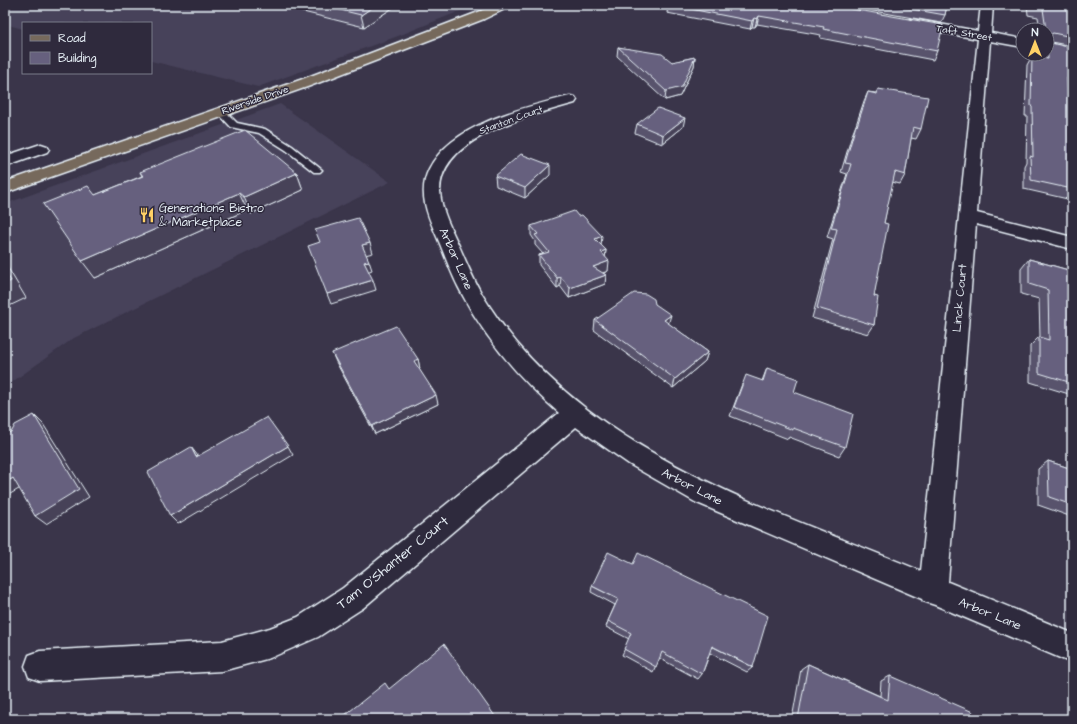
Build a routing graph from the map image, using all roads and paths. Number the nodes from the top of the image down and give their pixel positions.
1 (503, 5) edge
2 (987, 5) edge
3 (898, 20) edge
4 (984, 36) junction
5 (1015, 42) edge
6 (570, 100) dead end
7 (221, 112) junction
8 (41, 150) dead end
9 (5, 162) edge
10 (317, 170) dead end
11 (432, 187) joint
12 (5, 188) edge
13 (968, 216) junction
14 (1072, 243) edge
15 (575, 414) junction
16 (933, 591) junction
17 (1072, 648) edge
18 (40, 666) dead end

1 - 7 main road, Riverside Drive
2 - 4 street, Linck Court
3 - 4 street, Taft Street
4 - 5 street, Taft Street
4 - 13 street, Linck Court
6 - 11 street, Stanton Court
7 - 10 lane
7 - 12 main road, Riverside Drive
8 - 9 street
11 - 15 street, Arbor Lane
13 - 14 street
13 - 16 street, Linck Court
15 - 16 street, Arbor Lane
15 - 18 street, Tam O'Shanter Court
16 - 17 street, Arbor Lane

